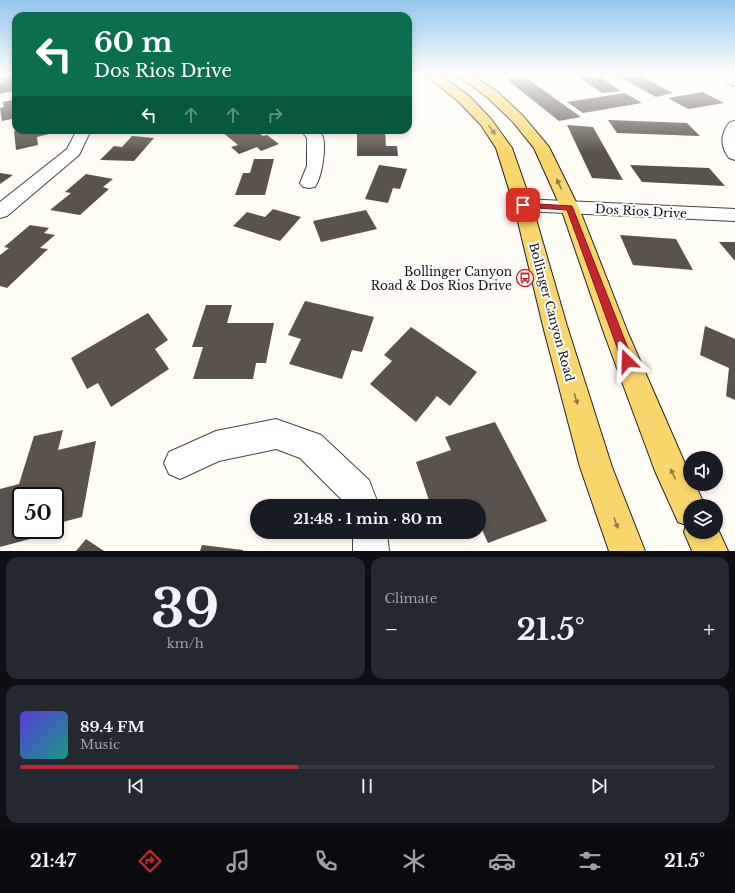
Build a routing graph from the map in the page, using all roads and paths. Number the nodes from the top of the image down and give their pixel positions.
1 (466, 101) edge
2 (498, 101) edge
3 (735, 125) edge
4 (87, 134) edge
5 (312, 134) edge
6 (735, 155) edge
7 (309, 183) dead end
8 (523, 205) junction
9 (570, 208) junction
10 (0, 212) edge
11 (735, 215) edge
12 (180, 463) dead end
13 (360, 499) edge
14 (685, 499) edge
15 (371, 539) edge
16 (704, 539) edge
17 (370, 551) edge
18 (627, 551) edge
19 (710, 551) edge

1 -> 8 main road, Bollinger Canyon Road
9 -> 2 main road
3 - 6 street
4 - 10 street
5 - 7 street
8 - 9 street, Dos Rios Drive
8 -> 18 main road, Bollinger Canyon Road
9 - 11 street, Dos Rios Drive
14 -> 9 main road
12 - 13 street
15 - 17 street
16 - 19 main road

